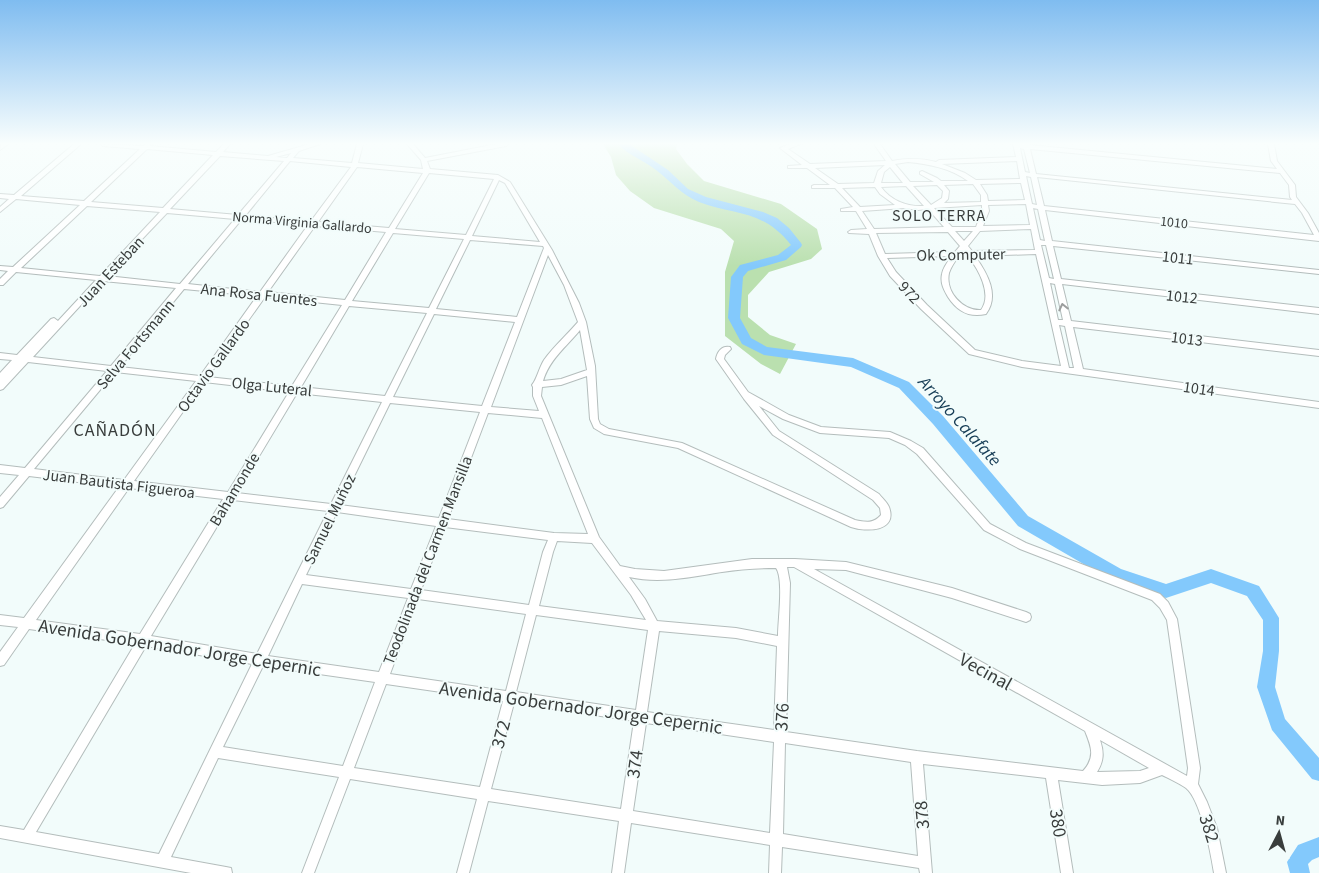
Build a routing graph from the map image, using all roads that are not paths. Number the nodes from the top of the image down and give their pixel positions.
1 (30, 185) edge
2 (106, 185) edge
3 (186, 185) edge
4 (267, 185) edge
5 (342, 185) edge
6 (419, 185) edge
7 (494, 185) edge
8 (508, 185) edge
9 (834, 185) edge
10 (877, 185) junction
11 (885, 185) edge
12 (910, 185) edge
13 (942, 185) edge
14 (977, 185) edge
15 (1025, 185) edge
16 (1034, 185) edge
17 (1127, 185) edge
18 (1292, 185) edge
19 (814, 187) dead end
20 (837, 187) junction
21 (0, 196) edge
22 (15, 198) junction
23 (1295, 202) junction
24 (85, 204) junction
25 (986, 204) junction
26 (1029, 204) junction
27 (937, 205) junction
28 (909, 206) junction
29 (930, 207) junction
30 (1039, 207) junction
31 (858, 209) junction
32 (0, 210) edge
33 (163, 210) junction
34 (843, 210) dead end
35 (242, 216) junction
36 (315, 223) junction
37 (1034, 227) junction
38 (979, 228) junction
39 (948, 229) junction
40 (391, 231) junction
41 (851, 232) dead end
42 (872, 232) junction
43 (469, 238) junction
44 (1319, 238) edge
45 (1037, 242) junction
46 (1048, 243) junction
47 (545, 246) junction
48 (964, 247) junction
49 (1039, 252) junction
50 (958, 254) junction
51 (970, 254) junction
52 (882, 256) junction
53 (0, 268) edge
54 (14, 270) junction
55 (1319, 272) edge
56 (99, 278) junction
57 (1045, 280) junction
58 (1057, 282) junction
59 (0, 283) edge
60 (184, 286) junction
61 (264, 294) junction
62 (347, 303) junction
63 (432, 311) junction
64 (1319, 311) edge
65 (518, 320) junction
66 (582, 322) junction
67 (1054, 322) junction
68 (1067, 323) junction
69 (727, 349) dead end
70 (1319, 353) edge
71 (0, 356) edge
72 (23, 359) junction
73 (115, 369) junction
74 (1066, 370) junction
75 (1079, 371) junction
76 (591, 372) junction
77 (0, 378) edge
78 (203, 378) junction
79 (536, 385) junction
80 (0, 387) edge
81 (296, 389) junction
82 (745, 394) junction
83 (389, 400) junction
84 (1319, 405) edge
85 (484, 410) junction
86 (545, 415) junction
87 (0, 468) edge
88 (28, 472) junction
89 (127, 484) junction
90 (229, 497) junction
91 (0, 504) edge
92 (334, 508) junction
93 (441, 523) junction
94 (554, 537) junction
95 (595, 539) junction
96 (779, 563) junction
97 (795, 563) junction
98 (620, 570) junction
99 (300, 578) junction
100 (414, 593) junction
101 (533, 609) junction
102 (1026, 617) dead end
103 (0, 620) edge
104 (26, 624) junction
105 (654, 626) junction
106 (143, 640) junction
107 (784, 642) junction
108 (260, 660) junction
109 (0, 661) edge
110 (382, 678) junction
111 (510, 697) junction
112 (641, 716) junction
113 (1089, 728) junction
114 (780, 736) junction
115 (215, 752) junction
116 (917, 757) junction
117 (1162, 769) junction
118 (346, 772) junction
119 (1050, 774) junction
120 (1086, 777) junction
121 (1192, 785) junction
122 (484, 794) junction
123 (626, 817) junction
124 (0, 832) edge
125 (27, 836) junction
126 (776, 840) junction
127 (162, 861) junction
128 (926, 868) edge
129 (226, 873) edge
130 (308, 873) edge
131 (463, 873) edge
132 (618, 873) edge
133 (775, 873) edge
134 (1067, 873) edge
135 (1220, 873) edge

1 - 22 street
2 - 24 street
3 - 33 street, Juan Esteban
4 - 35 street, Selva Fortsmann
5 - 36 street, Octavio Gallardo
6 - 40 street, Bahamonde
7 - 43 street, Samuel Muñoz
8 - 47 street
9 - 20 street, 972
10 - 11 street
10 - 20 street
10 - 28 street
12 - 29 street
13 - 27 street
14 - 25 street
15 - 26 street
16 - 30 street
17 - 23 street
18 - 23 street
19 - 20 street
20 - 31 street, 972
21 - 22 street, Norma Virginia Gallardo
22 - 24 street, Norma Virginia Gallardo
22 - 32 street
23 - 44 street
24 - 33 street, Norma Virginia Gallardo
24 - 54 street
25 - 26 street, 1010
25 - 27 street, 1010
25 - 38 street
26 - 30 street, 1010
26 - 37 street
27 - 29 street, 1010
28 - 29 street, 1010
28 - 31 street
29 - 39 street
30 - 44 street, 1010
30 - 46 street
31 - 34 street
31 - 42 street, 972
33 - 35 street, Norma Virginia Gallardo
33 - 56 street, Juan Esteban
35 - 36 street, Norma Virginia Gallardo
35 - 60 street, Selva Fortsmann
36 - 40 street, Norma Virginia Gallardo
36 - 61 street, Octavio Gallardo
37 - 38 street
37 - 45 street
38 - 39 street
38 - 48 street
39 - 42 street
39 - 48 street
40 - 43 street, Norma Virginia Gallardo
40 - 62 street, Bahamonde
41 - 42 street
42 - 52 street, 972
43 - 47 street, Norma Virginia Gallardo
43 - 63 street, Samuel Muñoz
45 - 46 street, 1011
45 - 49 street
46 - 55 street, 1011
46 - 58 street
47 - 65 street, Teodolinada del Carmen Mansilla
47 - 66 street
48 - 50 street
48 - 51 street
49 - 51 street, Ok Computer
49 - 57 street
50 - 51 street, Ok Computer
50 - 51 street
50 - 52 street, Ok Computer
52 - 74 street, 972
53 - 54 street, Ana Rosa Fuentes
54 - 56 street, Ana Rosa Fuentes
54 - 59 street
56 - 60 street, Ana Rosa Fuentes
56 - 72 street, Juan Esteban
57 - 58 street, 1012
57 - 67 street
58 - 64 street, 1012
68 -> 58 street
60 - 61 street, Ana Rosa Fuentes
60 - 73 street, Selva Fortsmann
61 - 62 street, Ana Rosa Fuentes
61 - 78 street, Octavio Gallardo
62 - 63 street, Ana Rosa Fuentes
62 - 81 street, Bahamonde
63 - 65 street, Ana Rosa Fuentes
63 - 83 street, Samuel Muñoz
65 - 85 street, Teodolinada del Carmen Mansilla
66 - 76 street
66 - 79 street
67 - 68 street, 1013
67 - 74 street
68 - 70 street, 1013
68 - 75 street
69 - 82 street
71 - 72 street, Olga Luteral
72 - 73 street, Olga Luteral
72 - 77 street, Juan Esteban
72 - 80 street, Juan Esteban
73 - 78 street, Olga Luteral
73 - 88 street, Selva Fortsmann
74 - 75 street, 972
75 - 84 street, 1014
76 - 79 street
76 - 82 street
78 - 81 street, Olga Luteral
78 - 89 street, Octavio Gallardo
79 - 86 street
81 - 83 street, Olga Luteral
81 - 90 street, Bahamonde
82 - 121 street
83 - 85 street, Olga Luteral
83 - 92 street, Samuel Muñoz
85 - 86 street, Olga Luteral
85 - 93 street, Teodolinada del Carmen Mansilla
86 - 95 street
87 - 88 street, Juan Bautista Figueroa
88 - 89 street, Juan Bautista Figueroa
88 - 91 street, Selva Fortsmann
89 - 90 street, Juan Bautista Figueroa
89 - 104 street, Octavio Gallardo
90 - 92 street, Juan Bautista Figueroa
90 - 106 street, Bahamonde
92 - 93 street, Juan Bautista Figueroa
92 - 99 street, Samuel Muñoz
93 - 94 street, Juan Bautista Figueroa
93 - 100 street, Teodolinada del Carmen Mansilla
94 - 95 street, Juan Bautista Figueroa
94 - 101 street, 372
95 - 98 street
96 - 97 street, Vecinal
96 - 98 street, Vecinal
96 - 107 street, 376
97 - 102 street
97 - 113 street, Vecinal
98 - 105 street
99 - 100 street
99 - 108 street, Samuel Muñoz
100 - 101 street
100 - 110 street, Teodolinada del Carmen Mansilla
101 - 105 street
101 - 111 street, 372
103 - 104 street, Avenida Gobernador Jorge Cepernic
104 - 106 street, Avenida Gobernador Jorge Cepernic
104 - 109 street, Octavio Gallardo
105 - 107 street
105 - 112 street, 374
106 - 108 street, Avenida Gobernador Jorge Cepernic
106 - 125 street, Bahamonde
107 - 114 street, 376
108 - 110 street, Avenida Gobernador Jorge Cepernic
108 - 115 street, Samuel Muñoz
110 - 111 street, Avenida Gobernador Jorge Cepernic
110 - 118 street, Teodolinada del Carmen Mansilla
111 - 112 street, Avenida Gobernador Jorge Cepernic
111 - 122 street, 372
112 - 114 street, Avenida Gobernador Jorge Cepernic
112 - 123 street, 374
113 - 117 street, Vecinal
113 - 120 street
114 - 116 street, Avenida Gobernador Jorge Cepernic
114 - 126 street, 376
115 - 118 street
115 - 127 street, Samuel Muñoz
116 - 119 street, Avenida Gobernador Jorge Cepernic
116 - 128 street, 378
117 - 120 street, Avenida Gobernador Jorge Cepernic
117 - 121 street, Vecinal
118 - 122 street
118 - 130 street, Teodolinada del Carmen Mansilla
119 - 120 street, Avenida Gobernador Jorge Cepernic
119 - 134 street, 380
121 - 135 street, 382
122 - 123 street
122 - 131 street, 372
123 - 126 street
123 - 132 street, 374
124 - 125 street
125 - 127 street
126 - 128 street
126 - 133 street, 376
127 - 129 street

